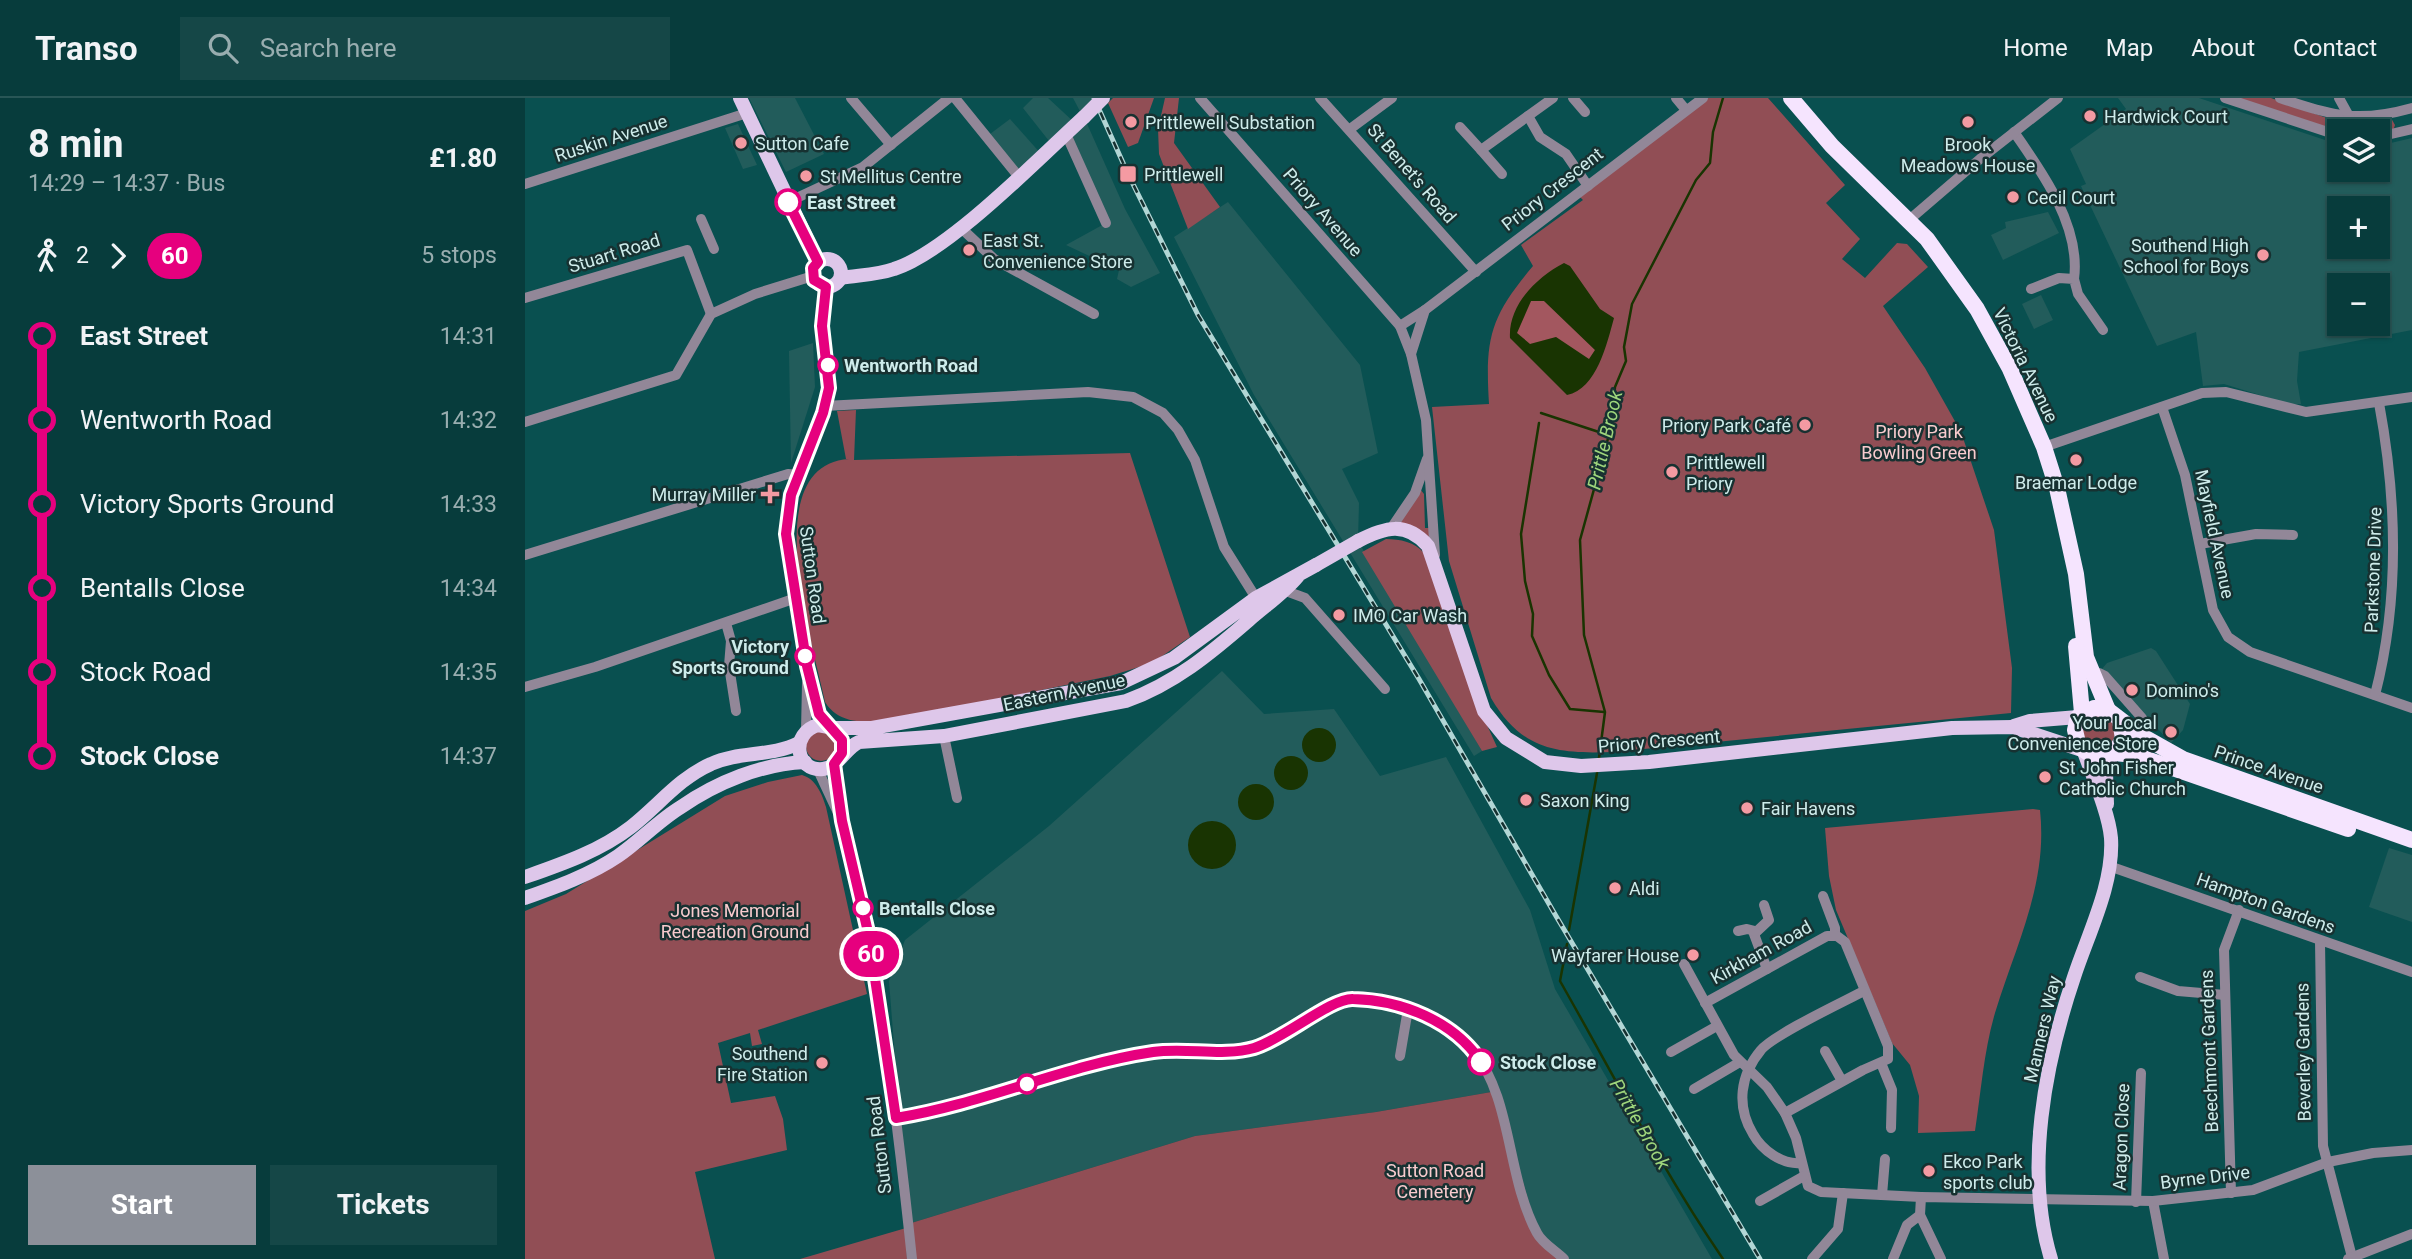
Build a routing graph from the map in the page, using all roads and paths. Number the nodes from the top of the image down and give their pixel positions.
1 (740, 98) edge
2 (851, 98) edge
3 (949, 98) edge
4 (955, 98) edge
5 (1103, 98) edge
6 (1200, 98) edge
7 (1320, 98) edge
8 (1392, 98) edge
9 (1553, 98) edge
10 (1573, 98) edge
11 (1676, 98) edge
12 (1703, 98) edge
13 (1779, 98) edge
14 (1791, 98) edge
15 (2058, 98) edge
16 (2225, 98) edge
17 (2280, 98) edge
18 (2339, 98) edge
19 (2412, 108) edge
20 (1686, 110) junction
21 (1584, 112) dead end
22 (747, 113) junction
23 (1528, 116) junction
24 (2350, 118) junction
25 (1460, 127) dead end
26 (1350, 129) junction
27 (2412, 130) edge
28 (2014, 132) junction
29 (2327, 132) edge
30 (1066, 134) junction
31 (2390, 135) edge
32 (891, 145) junction
33 (1481, 150) junction
34 (1502, 174) dead end
35 (1019, 177) junction
36 (525, 184) edge
37 (1588, 186) junction
38 (788, 202) junction
39 (701, 219) dead end
40 (1909, 220) junction
41 (1106, 223) dead end
42 (960, 227) junction
43 (707, 236) junction
44 (714, 249) dead end
45 (687, 250) junction
46 (815, 269) junction
47 (839, 271) junction
48 (1476, 272) junction
49 (2074, 279) junction
50 (826, 287) junction
51 (2032, 289) dead end
52 (525, 298) edge
53 (1425, 310) junction
54 (711, 314) junction
55 (1094, 314) dead end
56 (1401, 326) junction
57 (2103, 330) dead end
58 (1411, 354) junction
59 (2412, 397) edge
60 (2379, 403) junction
61 (825, 406) junction
62 (2162, 407) junction
63 (525, 422) edge
64 (2044, 447) junction
65 (1428, 454) junction
66 (799, 475) junction
67 (1392, 527) junction
68 (2293, 535) dead end
69 (2200, 544) junction
70 (525, 555) edge
71 (1435, 562) junction
72 (1298, 576) junction
73 (1286, 590) junction
74 (796, 598) junction
75 (1256, 598) junction
76 (1305, 598) junction
77 (726, 623) junction
78 (807, 666) junction
79 (2095, 675) junction
80 (525, 687) edge
81 (1385, 689) dead end
82 (2375, 695) junction
83 (2412, 708) edge
84 (736, 711) dead end
85 (2080, 715) junction
86 (2114, 715) junction
87 (830, 727) junction
88 (2013, 727) junction
89 (944, 736) junction
90 (2142, 736) junction
91 (802, 737) junction
92 (2083, 751) junction
93 (2113, 754) junction
94 (838, 759) junction
95 (811, 765) junction
96 (957, 798) dead end
97 (2105, 812) junction
98 (842, 821) junction
99 (2412, 840) edge
100 (2412, 851) edge
101 (2109, 866) junction
102 (525, 877) edge
103 (1822, 896) dead end
104 (525, 898) edge
105 (1765, 905) dead end
106 (2239, 910) junction
107 (1738, 931) dead end
108 (1755, 932) junction
109 (1835, 935) junction
110 (2320, 941) junction
111 (1684, 964) dead end
112 (1767, 969) junction
113 (2412, 971) edge
114 (2140, 977) dead end
115 (1864, 990) junction
116 (2225, 995) junction
117 (1705, 1003) junction
118 (1408, 1009) junction
119 (1717, 1026) junction
120 (1825, 1051) dead end
121 (1671, 1052) dead end
122 (1400, 1055) dead end
123 (1881, 1063) junction
124 (1745, 1066) junction
125 (2141, 1073) dead end
126 (1842, 1081) junction
127 (1694, 1089) dead end
128 (1785, 1113) junction
129 (896, 1118) junction
130 (1891, 1128) dead end
131 (2412, 1150) edge
132 (1885, 1159) dead end
133 (2328, 1162) junction
134 (1801, 1163) junction
135 (1804, 1176) junction
136 (1843, 1193) junction
137 (2231, 1193) junction
138 (1882, 1195) junction
139 (1921, 1197) junction
140 (1759, 1201) dead end
141 (2039, 1201) junction
142 (2153, 1201) junction
143 (2136, 1202) junction
144 (1920, 1215) junction
145 (2412, 1234) edge
146 (2350, 1258) edge
147 (912, 1259) edge
148 (1564, 1259) edge
149 (1812, 1259) edge
150 (1893, 1259) edge
151 (1941, 1259) edge
152 (2051, 1259) edge
153 (2164, 1259) edge

1 - 22 main road
2 - 32 street
3 - 32 street
4 - 35 street
5 - 30 main road, bridge
6 - 56 street, Priory Avenue
7 - 26 street, St Benet's Road
8 - 26 street
9 - 23 street
10 - 21 street
11 - 20 street
12 - 20 street, Priory Crescent
13 - 85 highway, Victoria Avenue
14 - 40 highway, Victoria Avenue
15 - 28 street
16 - 29 street
17 - 24 street
18 - 24 street
19 - 24 street
20 - 37 street, Priory Crescent
22 - 36 street, Ruskin Avenue
22 - 38 main road
23 - 33 street
23 - 37 street
25 - 33 street
26 - 48 street, St Benet's Road
27 - 31 street
28 - 40 street
28 - 49 street
30 - 35 main road
30 - 41 street
32 - 38 street
33 - 34 street
35 - 42 main road
37 - 48 street, Priory Crescent
38 - 46 main road
39 - 43 street
40 - 64 highway, Victoria Avenue
42 - 47 main road
42 - 55 street
43 - 44 street
43 - 45 street
45 - 52 street, Stuart Road
45 - 54 street, Stuart Road
46 - 47 main road
46 - 50 main road
46 - 54 street
47 - 50 main road
48 - 53 street, Priory Crescent
49 - 51 street
49 - 57 street
50 - 61 street, Sutton Road
53 - 56 street, Priory Crescent
53 - 58 street
54 - 63 street
56 - 58 street, Priory Avenue
58 - 65 street, Priory Crescent
59 - 60 street
60 - 62 street
60 - 82 street, Parkstone Drive
61 - 66 street, Sutton Road
61 - 75 street
62 - 64 street
62 - 69 street, Mayfield Avenue
64 - 79 highway, Victoria Avenue
65 - 67 street, Priory Crescent
65 - 71 street, Priory Crescent
66 - 70 street
66 - 74 street, Sutton Road
67 - 71 main road, Priory Crescent
67 - 72 main road, Eastern Avenue, bridge
68 - 69 street
69 - 82 street, Mayfield Avenue
71 - 88 main road, Priory Crescent
72 - 73 main road, Eastern Avenue
72 - 75 main road, Eastern Avenue
72 - 76 street
73 - 76 street
73 - 89 main road, Eastern Avenue
74 - 77 street
74 - 78 street, Sutton Road
75 - 87 main road, Eastern Avenue
76 - 81 street
77 - 80 street
77 - 84 street
78 - 87 street, Sutton Road
78 - 91 street, Sutton Road
79 - 86 highway, Victoria Avenue
79 - 90 street
82 - 83 street, Mayfield Avenue
85 - 86 highway
85 - 88 main road, Priory Crescent
85 - 92 highway
86 - 90 highway, Prince Avenue
86 - 93 highway
87 - 91 main road, Eastern Avenue
87 - 94 main road
88 - 92 main road, Priory Crescent
89 - 94 main road, Eastern Avenue
89 - 96 street
90 - 99 highway, Prince Avenue
91 - 95 main road
91 - 102 main road, Eastern Avenue
92 - 93 highway
92 - 97 main road, Manners Way
93 - 97 main road, Manners Way
93 - 100 highway, Prince Avenue
94 - 95 main road, Eastern Avenue
94 - 98 street, Sutton Road
95 - 98 street, Sutton Road
95 - 104 main road, Eastern Avenue
97 - 101 main road, Manners Way
98 - 129 street, Sutton Road
101 - 106 street, Hampton Gardens
101 - 141 main road, Manners Way
103 - 109 street, Kirkham Road
105 - 108 street
106 - 110 street, Hampton Gardens
106 - 116 street, Beechmont Gardens
107 - 108 street
108 - 112 street
109 - 112 street, Kirkham Road
109 - 115 street, Kirkham Road
110 - 113 street, Hampton Gardens
110 - 133 street, Beverley Gardens
111 - 117 street
112 - 117 street, Kirkham Road
114 - 116 street
115 - 123 street, Kirkham Road
115 - 124 street
116 - 137 street, Beechmont Gardens
117 - 119 street
118 - 122 street
118 - 129 street
118 - 148 street
119 - 121 street
119 - 124 street
120 - 126 street
123 - 126 street
123 - 130 street
124 - 127 street
124 - 128 street
124 - 134 street
125 - 143 street, Aragon Close
126 - 128 street
128 - 134 street
129 - 147 street, Sutton Road
131 - 133 street, Byrne Drive
132 - 138 street
133 - 137 street, Byrne Drive
133 - 146 street, Beverley Gardens
134 - 135 street
135 - 136 street, Byrne Drive
135 - 140 street
136 - 138 street, Byrne Drive
136 - 149 street
137 - 142 street, Byrne Drive
138 - 139 street, Byrne Drive
139 - 141 street, Byrne Drive
139 - 144 street
141 - 143 street, Byrne Drive
141 - 152 main road, Manners Way
142 - 143 street, Byrne Drive
142 - 153 street
144 - 150 street
144 - 151 street
145 - 146 street

